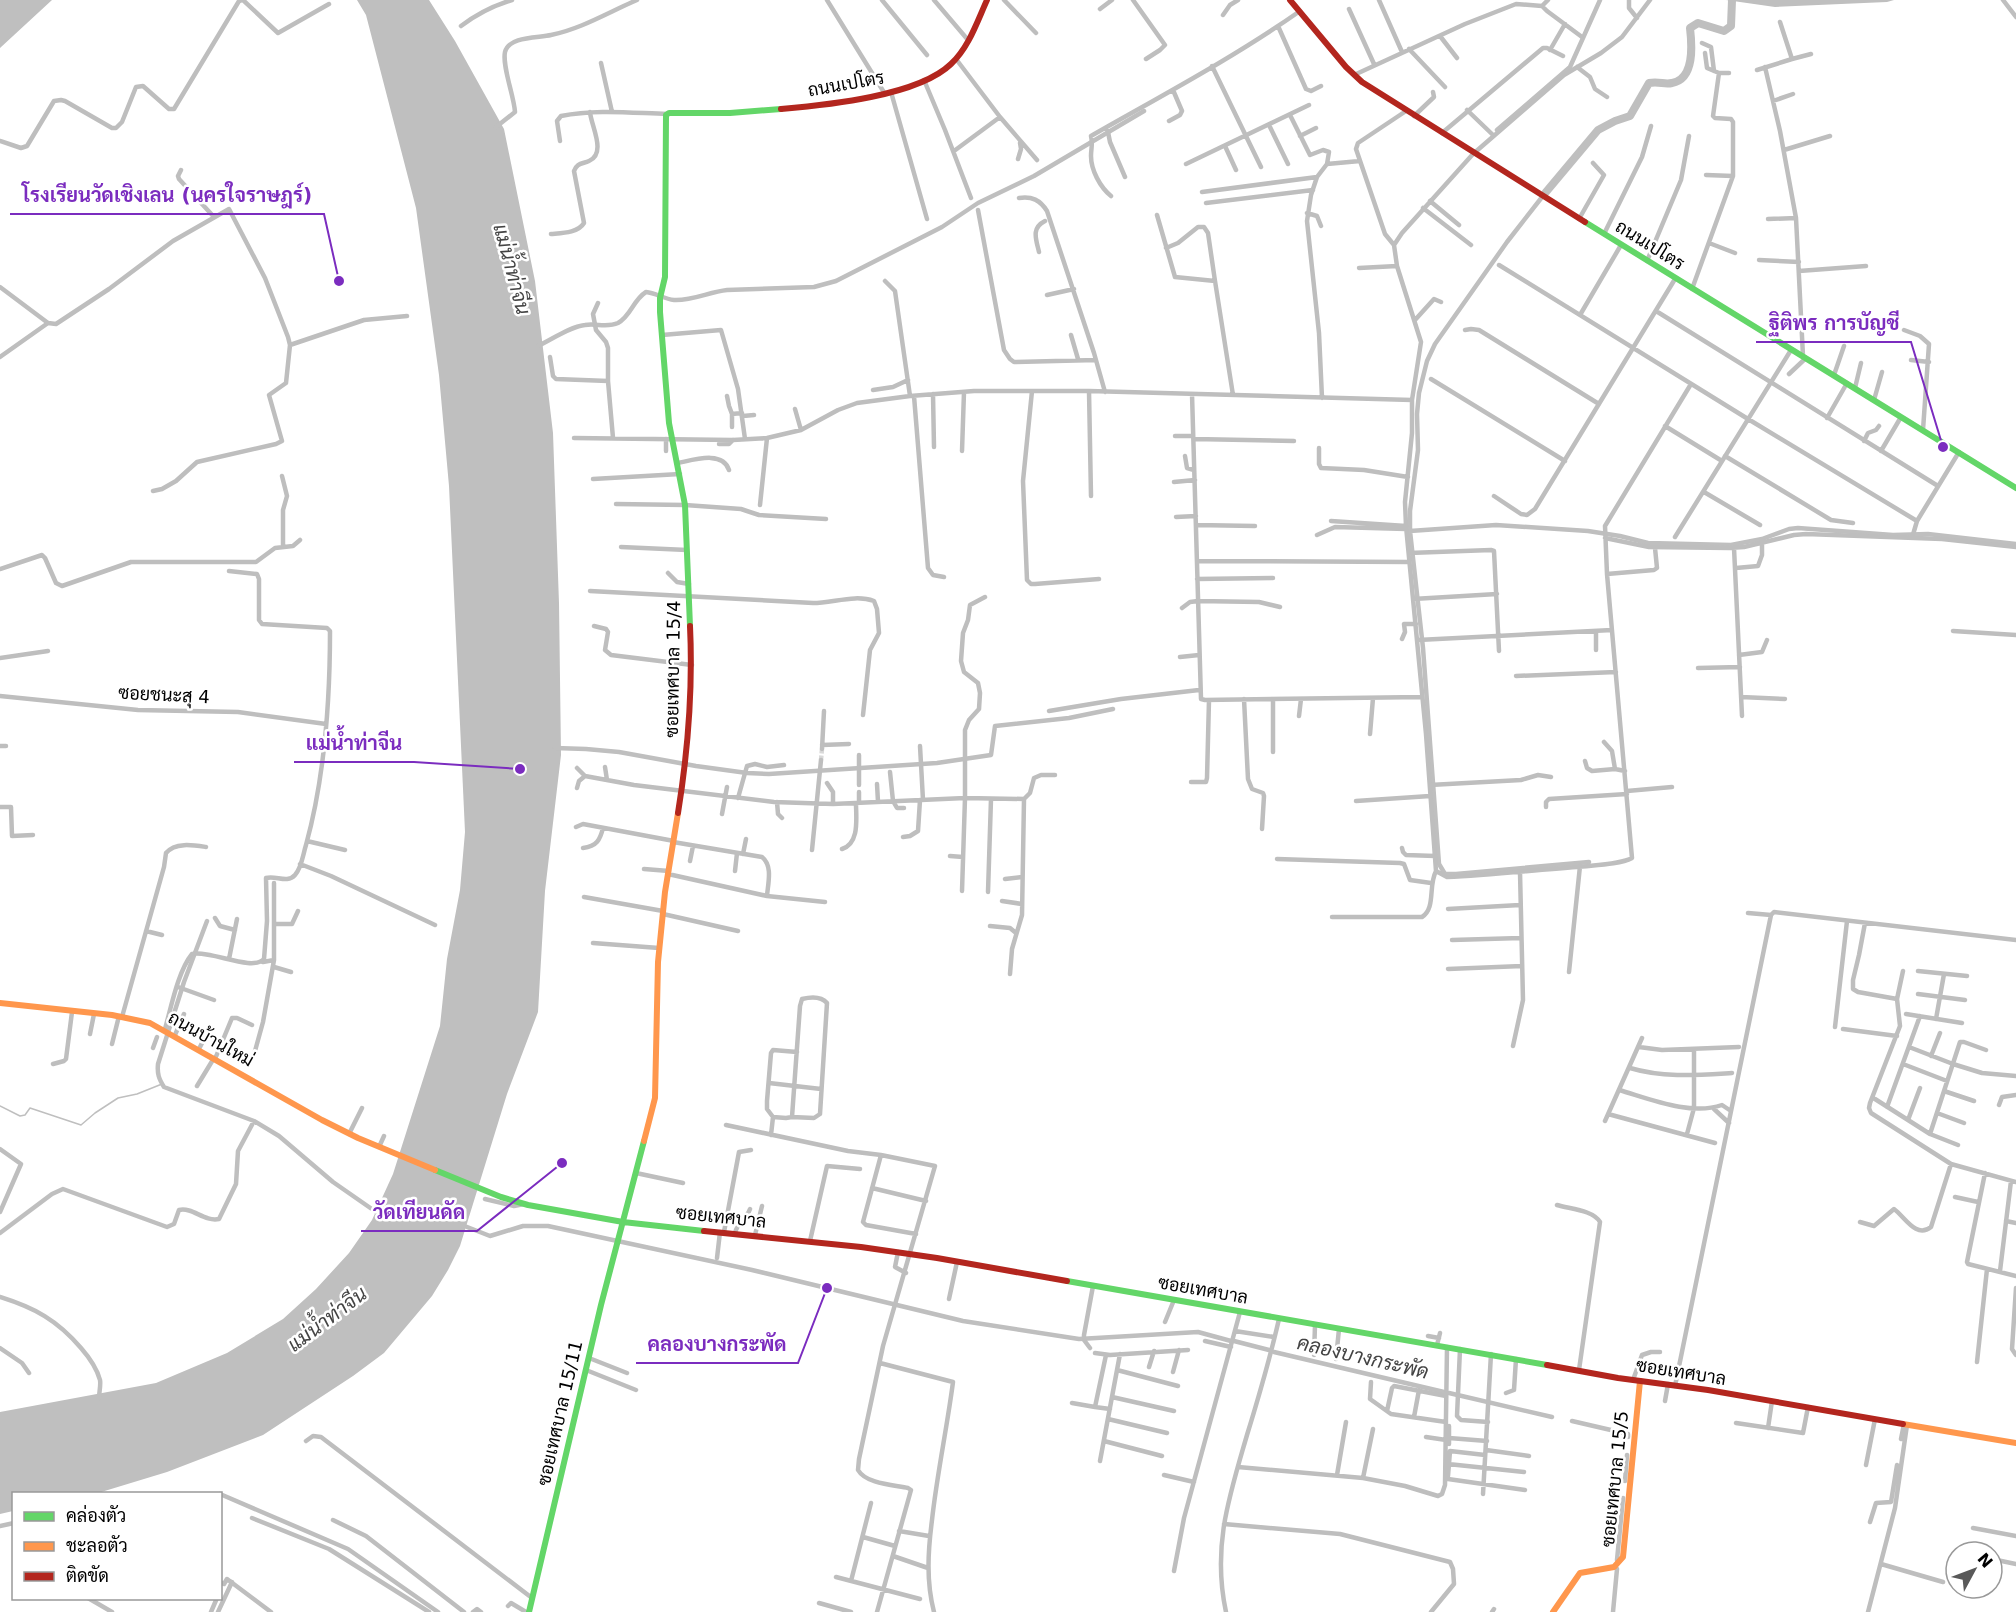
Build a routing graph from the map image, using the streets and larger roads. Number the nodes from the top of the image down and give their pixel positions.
1 (242, 0) edge
2 (512, 0) edge
3 (827, 0) edge
4 (934, 0) edge
5 (987, 0) edge
6 (1004, 0) edge
7 (1112, 0) edge
8 (1133, 0) edge
9 (1238, 0) edge
10 (1290, 0) edge
11 (1379, 0) edge
12 (1548, 0) edge
13 (1629, 0) edge
14 (1650, 0) edge
15 (1515, 2) edge
16 (329, 4) dead end
17 (1542, 6) junction
18 (1100, 9) dead end
19 (1349, 9) dead end
20 (1300, 11) junction
21 (1223, 15) dead end
22 (1637, 18) junction
23 (1780, 22) dead end
24 (1565, 24) junction
25 (461, 26) dead end
26 (1278, 26) junction
27 (1036, 33) dead end
28 (1440, 36) junction
29 (1582, 37) dead end
30 (968, 40) junction
31 (1702, 43) dead end
32 (1409, 49) junction
33 (1550, 50) junction
34 (1402, 52) junction
35 (1705, 53) dead end
36 (1810, 54) dead end
37 (1563, 56) dead end
38 (1457, 58) dead end
39 (956, 59) junction
40 (1146, 59) dead end
41 (1791, 59) junction
42 (601, 63) dead end
43 (1374, 64) junction
44 (1212, 66) junction
45 (1577, 67) junction
46 (1765, 67) junction
47 (1757, 70) dead end
48 (1717, 72) junction
49 (1729, 73) dead end
50 (1354, 75) junction
51 (924, 80) junction
52 (1321, 86) dead end
53 (1445, 87) dead end
54 (1173, 90) junction
55 (1433, 92) dead end
56 (888, 93) junction
57 (1793, 94) dead end
58 (1607, 98) dead end
59 (1773, 102) junction
60 (1309, 105) dead end
61 (1467, 110) junction
62 (1406, 111) junction
63 (590, 112) junction
64 (612, 112) junction
65 (667, 114) junction
66 (1290, 115) junction
67 (1414, 116) junction
68 (1000, 117) junction
69 (1169, 121) dead end
70 (1269, 125) junction
71 (1651, 126) dead end
72 (1107, 128) junction
73 (1316, 128) dead end
74 (1441, 133) junction
75 (1246, 135) junction
76 (1493, 135) junction
77 (1300, 136) junction
78 (1689, 136) dead end
79 (1830, 136) dead end
80 (0, 141) edge
81 (560, 141) dead end
82 (1019, 141) junction
83 (1225, 146) junction
84 (1784, 150) junction
85 (954, 151) junction
86 (1473, 153) junction
87 (1018, 159) dead end
88 (1037, 160) dead end
89 (1360, 161) junction
90 (1593, 163) dead end
91 (1186, 164) dead end
92 (1288, 164) dead end
93 (1327, 164) junction
94 (1261, 166) dead end
95 (181, 170) dead end
96 (1236, 170) dead end
97 (1706, 175) dead end
98 (1733, 176) junction
99 (1125, 177) dead end
100 (1317, 177) junction
101 (1312, 190) junction
102 (1202, 192) dead end
103 (1111, 196) dead end
104 (971, 198) dead end
105 (1019, 198) dead end
106 (1430, 201) junction
107 (1206, 203) dead end
108 (1424, 208) junction
109 (978, 210) dead end
110 (1307, 213) junction
111 (1157, 215) dead end
112 (214, 217) junction
113 (1796, 218) junction
114 (927, 219) dead end
115 (1579, 219) junction
116 (1768, 219) dead end
117 (1048, 221) junction
118 (1459, 225) dead end
119 (1321, 226) dead end
120 (551, 234) dead end
121 (1604, 234) junction
122 (1709, 243) junction
123 (1394, 245) junction
124 (1471, 245) dead end
125 (1621, 245) junction
126 (1166, 248) junction
127 (1039, 252) dead end
128 (1735, 253) dead end
129 (1759, 260) dead end
130 (1647, 261) junction
131 (1799, 262) junction
132 (1499, 265) dead end
133 (1397, 266) junction
134 (1866, 266) dead end
135 (1359, 268) dead end
136 (1799, 271) junction
137 (1675, 279) junction
138 (885, 280) dead end
139 (1215, 281) junction
140 (0, 287) edge
141 (1074, 289) junction
142 (1692, 289) junction
143 (1047, 295) dead end
144 (1440, 302) dead end
145 (598, 303) dead end
146 (1656, 311) junction
147 (1580, 315) junction
148 (406, 316) dead end
149 (1415, 320) junction
150 (48, 323) junction
151 (1465, 330) dead end
152 (1904, 330) dead end
153 (662, 335) junction
154 (1071, 335) dead end
155 (290, 345) junction
156 (1844, 346) dead end
157 (1633, 348) junction
158 (1791, 350) junction
159 (0, 357) edge
160 (550, 357) dead end
161 (1804, 357) junction
162 (1078, 359) junction
163 (1096, 360) junction
164 (1911, 360) dead end
165 (1784, 361) junction
166 (1929, 362) junction
167 (1861, 363) dead end
168 (1796, 368) junction
169 (1882, 372) dead end
170 (1789, 374) dead end
171 (1834, 375) junction
172 (908, 380) junction
173 (1431, 380) dead end
174 (608, 381) junction
175 (1770, 383) junction
176 (1847, 383) junction
177 (1691, 384) junction
178 (1855, 388) junction
179 (873, 390) dead end
180 (1032, 391) junction
181 (1089, 391) junction
182 (964, 392) junction
183 (1105, 392) junction
184 (933, 394) junction
185 (1192, 394) junction
186 (1233, 395) junction
187 (727, 396) dead end
188 (912, 396) junction
189 (1322, 398) junction
190 (1412, 400) junction
191 (1874, 400) junction
192 (1599, 404) junction
193 (795, 409) dead end
194 (732, 414) junction
195 (742, 414) junction
196 (754, 415) dead end
197 (1901, 417) junction
198 (1827, 418) junction
199 (1748, 419) junction
200 (1665, 426) junction
201 (1879, 426) dead end
202 (732, 427) dead end
203 (801, 430) junction
204 (1923, 430) junction
205 (1175, 436) dead end
206 (574, 438) dead end
207 (613, 438) junction
208 (766, 438) junction
209 (1193, 438) junction
210 (669, 439) junction
211 (745, 439) junction
212 (733, 440) junction
213 (1294, 441) dead end
214 (1864, 441) junction
215 (719, 444) dead end
216 (934, 447) dead end
217 (1320, 448) dead end
218 (666, 451) dead end
219 (962, 451) dead end
220 (1881, 452) junction
221 (1959, 452) junction
222 (1185, 456) dead end
223 (1724, 458) junction
224 (1565, 461) junction
225 (678, 463) junction
226 (729, 470) dead end
227 (1194, 470) junction
228 (680, 474) junction
229 (282, 476) dead end
230 (1408, 477) junction
231 (593, 479) dead end
232 (1195, 480) junction
233 (1174, 482) dead end
234 (1938, 486) junction
235 (2016, 488) edge
236 (153, 491) dead end
237 (1704, 492) junction
238 (1494, 495) dead end
239 (1091, 496) dead end
240 (616, 504) dead end
241 (685, 505) junction
242 (760, 505) dead end
243 (1196, 516) junction
244 (1176, 517) dead end
245 (826, 519) dead end
246 (1331, 521) dead end
247 (1917, 521) junction
248 (1853, 523) dead end
249 (1196, 525) junction
250 (1760, 525) dead end
251 (1255, 526) dead end
252 (1406, 527) junction
253 (1913, 534) junction
254 (1317, 535) dead end
255 (1605, 537) junction
256 (1676, 537) dead end
257 (300, 540) dead end
258 (1762, 543) junction
259 (284, 546) junction
260 (621, 547) dead end
261 (2016, 547) edge
262 (1655, 548) junction
263 (1734, 548) junction
264 (687, 550) junction
265 (1410, 553) junction
266 (1197, 561) junction
267 (1409, 562) junction
268 (1736, 568) junction
269 (0, 569) edge
270 (229, 571) dead end
271 (668, 573) dead end
272 (1607, 574) junction
273 (944, 577) dead end
274 (1273, 578) dead end
275 (1099, 579) dead end
276 (1197, 579) junction
277 (689, 584) junction
278 (590, 591) dead end
279 (1497, 594) junction
280 (689, 595) junction
281 (986, 597) dead end
282 (1415, 599) junction
283 (1198, 601) junction
284 (1280, 607) dead end
285 (1182, 608) dead end
286 (1416, 624) junction
287 (594, 626) dead end
288 (1612, 630) junction
289 (1596, 631) junction
290 (1953, 631) dead end
291 (1498, 635) junction
292 (2016, 635) edge
293 (1402, 639) dead end
294 (1418, 640) junction
295 (1767, 640) dead end
296 (1596, 650) dead end
297 (48, 651) dead end
298 (1498, 651) dead end
299 (1199, 655) junction
300 (1739, 655) junction
301 (1180, 657) dead end
302 (0, 658) edge
303 (692, 664) junction
304 (1740, 667) junction
305 (1698, 668) dead end
306 (1616, 672) junction
307 (1516, 676) dead end
308 (0, 688) edge
309 (1200, 695) junction
310 (1, 696) edge
311 (1422, 697) junction
312 (1741, 697) junction
313 (1373, 698) junction
314 (1244, 699) junction
315 (1273, 699) junction
316 (1301, 699) junction
317 (1785, 699) dead end
318 (1209, 700) junction
319 (824, 711) dead end
320 (1048, 711) dead end
321 (863, 715) dead end
322 (1299, 716) dead end
323 (1742, 716) dead end
324 (326, 724) junction
325 (1370, 734) dead end
326 (1604, 742) dead end
327 (849, 744) dead end
328 (920, 746) dead end
329 (1273, 752) dead end
330 (859, 755) dead end
331 (1585, 761) dead end
332 (784, 765) dead end
333 (821, 765) tunnel mouth
334 (605, 767) dead end
335 (577, 768) dead end
336 (1615, 769) junction
337 (1625, 771) junction
338 (890, 772) dead end
339 (1055, 775) dead end
340 (585, 777) junction
341 (1551, 777) dead end
342 (607, 780) junction
343 (1191, 782) dead end
344 (827, 783) dead end
345 (877, 784) dead end
346 (859, 785) dead end
347 (1433, 785) junction
348 (727, 787) dead end
349 (1672, 787) dead end
350 (577, 788) dead end
351 (681, 791) junction
352 (859, 792) dead end
353 (1627, 793) junction
354 (1430, 796) junction
355 (725, 797) junction
356 (738, 798) junction
357 (965, 798) junction
358 (991, 799) junction
359 (1024, 799) junction
360 (921, 800) junction
361 (893, 801) junction
362 (1356, 801) dead end
363 (777, 802) junction
364 (878, 802) junction
365 (858, 803) junction
366 (817, 804) junction
367 (834, 804) junction
368 (0, 807) edge
369 (1546, 807) dead end
370 (904, 808) dead end
371 (722, 814) dead end
372 (782, 818) dead end
373 (576, 827) dead end
374 (603, 828) junction
375 (1262, 829) dead end
376 (33, 836) dead end
377 (903, 837) dead end
378 (746, 839) dead end
379 (307, 841) junction
380 (674, 842) junction
381 (693, 846) junction
382 (206, 847) dead end
383 (583, 848) dead end
384 (1402, 848) dead end
385 (842, 849) dead end
386 (345, 850) dead end
387 (812, 850) dead end
388 (740, 854) junction
389 (950, 856) dead end
390 (1435, 856) junction
391 (963, 857) junction
392 (1277, 860) dead end
393 (690, 861) dead end
394 (300, 864) junction
395 (1580, 866) junction
396 (644, 869) dead end
397 (735, 871) dead end
398 (1436, 871) junction
399 (668, 872) junction
400 (1520, 872) junction
401 (1022, 877) junction
402 (1005, 879) dead end
403 (274, 883) dead end
404 (1431, 883) junction
405 (962, 891) dead end
406 (988, 892) dead end
407 (767, 896) junction
408 (584, 897) dead end
409 (1002, 901) dead end
410 (825, 902) dead end
411 (1022, 904) junction
412 (1520, 905) junction
413 (1448, 909) dead end
414 (298, 911) dead end
415 (663, 913) junction
416 (1748, 913) dead end
417 (1771, 915) junction
418 (1332, 917) dead end
419 (215, 918) dead end
420 (237, 919) dead end
421 (1847, 921) junction
422 (1865, 923) junction
423 (275, 924) junction
424 (435, 925) dead end
425 (990, 926) dead end
426 (235, 930) junction
427 (146, 931) junction
428 (738, 931) dead end
429 (1017, 933) junction
430 (162, 934) dead end
431 (1521, 938) junction
432 (1452, 940) dead end
433 (2016, 940) edge
434 (593, 943) dead end
435 (659, 948) junction
436 (229, 959) junction
437 (274, 960) junction
438 (263, 962) junction
439 (1522, 966) junction
440 (274, 967) junction
441 (1448, 969) dead end
442 (1903, 971) dead end
443 (1918, 971) dead end
444 (291, 972) dead end
445 (1569, 972) dead end
446 (1010, 974) dead end
447 (1944, 974) junction
448 (1967, 976) dead end
449 (178, 987) junction
450 (1918, 994) dead end
451 (1940, 996) junction
452 (1897, 999) junction
453 (214, 1000) dead end
454 (1965, 1000) dead end
455 (0, 1004) edge
456 (72, 1012) junction
457 (94, 1014) junction
458 (184, 1014) dead end
459 (1906, 1014) dead end
460 (121, 1016) junction
461 (1920, 1016) junction
462 (1936, 1019) junction
463 (1962, 1023) dead end
464 (252, 1025) dead end
465 (1835, 1027) dead end
466 (1844, 1029) dead end
467 (160, 1032) junction
468 (207, 1033) dead end
469 (1940, 1033) dead end
470 (90, 1034) dead end
471 (175, 1035) junction
472 (1897, 1036) junction
473 (1642, 1038) dead end
474 (112, 1044) dead end
475 (1513, 1046) dead end
476 (1639, 1047) junction
477 (1739, 1047) dead end
478 (1909, 1047) junction
479 (153, 1048) dead end
480 (199, 1049) junction
481 (1694, 1049) junction
482 (1986, 1050) dead end
483 (255, 1051) dead end
484 (797, 1052) junction
485 (1931, 1056) junction
486 (214, 1058) junction
487 (53, 1064) dead end
488 (1903, 1064) junction
489 (1953, 1064) junction
490 (1630, 1068) junction
491 (1732, 1073) dead end
492 (1694, 1075) junction
493 (2016, 1076) edge
494 (1947, 1081) junction
495 (769, 1083) junction
496 (197, 1086) dead end
497 (795, 1087) junction
498 (1920, 1088) dead end
499 (821, 1089) junction
500 (1619, 1090) junction
501 (1944, 1091) junction
502 (2016, 1095) edge
503 (1875, 1099) dead end
504 (1974, 1101) dead end
505 (1999, 1105) dead end
506 (1887, 1107) junction
507 (362, 1108) dead end
508 (1694, 1108) junction
509 (1714, 1109) junction
510 (1731, 1111) junction
511 (1936, 1113) junction
512 (1608, 1114) junction
513 (773, 1117) junction
514 (792, 1117) junction
515 (1908, 1120) junction
516 (1605, 1121) dead end
517 (1729, 1123) junction
518 (1964, 1123) dead end
519 (726, 1125) dead end
520 (349, 1134) junction
521 (1688, 1134) junction
522 (1930, 1134) junction
523 (771, 1135) junction
524 (384, 1136) dead end
525 (1715, 1143) dead end
526 (1958, 1145) dead end
527 (379, 1147) junction
528 (0, 1149) edge
529 (751, 1150) dead end
530 (390, 1152) joint
531 (881, 1155) junction
532 (1951, 1164) junction
533 (860, 1169) dead end
534 (636, 1173) junction
535 (1985, 1173) junction
536 (2014, 1181) edge
537 (683, 1183) dead end
538 (872, 1188) junction
539 (1955, 1197) dead end
540 (485, 1200) dead end
541 (926, 1201) junction
542 (1978, 1202) junction
543 (524, 1204) junction
544 (1557, 1205) dead end
545 (762, 1206) dead end
546 (750, 1209) dead end
547 (2007, 1210) junction
548 (0, 1212) edge
549 (2016, 1212) edge
550 (2006, 1221) junction
551 (622, 1222) junction
552 (1860, 1222) dead end
553 (2016, 1223) edge
554 (722, 1232) junction
555 (735, 1233) junction
556 (916, 1234) junction
557 (755, 1235) junction
558 (810, 1241) junction
559 (898, 1252) junction
560 (911, 1254) junction
561 (717, 1258) dead end
562 (957, 1262) junction
563 (1987, 1269) junction
564 (906, 1272) junction
565 (2000, 1272) junction
566 (2016, 1276) edge
567 (1093, 1286) junction
568 (2016, 1288) edge
569 (949, 1299) dead end
570 (1174, 1299) junction
571 (1240, 1311) junction
572 (1279, 1319) junction
573 (1165, 1322) dead end
574 (1315, 1325) junction
575 (1339, 1329) junction
576 (1235, 1331) junction
577 (1428, 1336) dead end
578 (1274, 1337) junction
579 (1439, 1339) junction
580 (1204, 1341) dead end
581 (1231, 1347) junction
582 (1447, 1347) junction
583 (0, 1348) edge
584 (1090, 1348) dead end
585 (1460, 1348) junction
586 (1179, 1350) junction
587 (1188, 1350) dead end
588 (1154, 1351) junction
589 (1660, 1352) dead end
590 (1095, 1353) dead end
591 (1120, 1354) junction
592 (1491, 1354) junction
593 (1106, 1355) junction
594 (1314, 1355) dead end
595 (2016, 1355) edge
596 (589, 1358) junction
597 (1336, 1359) dead end
598 (1516, 1359) junction
599 (1977, 1362) dead end
600 (880, 1363) junction
601 (1149, 1367) dead end
602 (586, 1370) junction
603 (1580, 1370) junction
604 (1117, 1371) junction
605 (29, 1372) dead end
606 (1173, 1372) dead end
607 (627, 1373) dead end
608 (1636, 1380) junction
609 (1371, 1382) dead end
610 (1671, 1385) junction
611 (1178, 1386) dead end
612 (636, 1390) dead end
613 (1419, 1390) junction
614 (1506, 1393) dead end
615 (1446, 1396) junction
616 (1112, 1397) junction
617 (1665, 1401) dead end
618 (1772, 1401) junction
619 (1072, 1403) dead end
620 (1095, 1407) junction
621 (1809, 1407) junction
622 (1110, 1409) junction
623 (1174, 1410) dead end
624 (1387, 1411) junction
625 (1414, 1417) junction
626 (1108, 1419) junction
627 (1875, 1419) junction
628 (1346, 1422) dead end
629 (1488, 1422) junction
630 (1736, 1423) dead end
631 (1448, 1424) junction
632 (1905, 1424) junction
633 (1768, 1428) junction
634 (1373, 1429) dead end
635 (1167, 1433) dead end
636 (1426, 1437) dead end
637 (1448, 1440) junction
638 (306, 1441) dead end
639 (1104, 1441) junction
640 (1486, 1441) junction
641 (2016, 1443) edge
642 (1485, 1452) junction
643 (1162, 1456) dead end
644 (1529, 1456) dead end
645 (1100, 1461) dead end
646 (1449, 1464) junction
647 (1866, 1465) dead end
648 (1238, 1467) junction
649 (1485, 1467) junction
650 (1524, 1472) dead end
651 (1164, 1475) dead end
652 (1336, 1475) junction
653 (1363, 1478) junction
654 (1448, 1479) junction
655 (1194, 1482) junction
656 (1484, 1484) junction
657 (1525, 1490) dead end
658 (1447, 1491) dead end
659 (1483, 1494) dead end
660 (222, 1495) edge
661 (871, 1503) dead end
662 (252, 1518) dead end
663 (333, 1520) dead end
664 (1870, 1522) dead end
665 (1224, 1524) junction
666 (1973, 1528) dead end
667 (899, 1531) junction
668 (929, 1536) junction
669 (2016, 1536) edge
670 (863, 1537) junction
671 (895, 1546) junction
672 (892, 1556) junction
673 (1881, 1564) junction
674 (928, 1568) junction
675 (1174, 1571) dead end
676 (836, 1577) dead end
677 (851, 1581) junction
678 (232, 1582) junction
679 (1943, 1582) dead end
680 (222, 1583) edge
681 (883, 1590) junction
682 (532, 1598) junction
683 (920, 1599) dead end
684 (90, 1600) edge
685 (819, 1603) dead end
686 (508, 1606) dead end
687 (112, 1612) edge
688 (218, 1612) edge
689 (271, 1612) edge
690 (429, 1612) edge
691 (438, 1612) edge
692 (464, 1612) edge
693 (473, 1612) edge
694 (481, 1612) edge
695 (528, 1612) edge
696 (851, 1612) edge
697 (877, 1612) edge
698 (934, 1612) edge
699 (1226, 1612) edge
700 (1431, 1612) edge
701 (1553, 1612) edge
702 (1868, 1612) edge

1 - 16 street
1 - 80 street
2 - 25 street
3 - 56 street
4 - 30 street
5 - 30 street, ถนนเปโตร
6 - 27 street
7 - 18 street
8 - 40 street
9 - 21 street
10 - 20 street, ถนนเปโตร
11 - 34 street
12 - 17 street
13 - 22 street
14 - 22 street
15 - 17 street
15 - 28 street
17 - 24 street
19 - 43 street
20 - 26 street
20 - 50 street, ถนนเปโตร
22 - 45 street
23 - 41 street
24 - 29 street
24 - 33 street
26 - 44 street
26 - 52 street
28 - 32 street
28 - 38 street
30 - 39 street, ถนนเปโตร
31 - 48 street
32 - 34 street
32 - 53 street
33 - 37 street
33 - 61 street
34 - 43 street
35 - 48 street
36 - 41 street
39 - 51 street, ถนนเปโตร
39 - 68 street
41 - 46 street
42 - 64 street
43 - 50 street
44 - 54 street
44 - 75 street
45 - 58 street
45 - 76 street
46 - 47 street
46 - 59 street
48 - 49 street
48 - 98 street
50 - 62 street, ถนนเปโตร
51 - 56 street, ถนนเปโตร
51 - 85 street
54 - 69 street
54 - 72 street
55 - 67 street
56 - 65 street, ถนนเปโตร
56 - 114 street
57 - 59 street
59 - 84 street
60 - 66 street
61 - 74 street
61 - 76 street
62 - 67 street, ถนนเปโตร
62 - 89 street
63 - 64 street
63 - 81 street
63 - 120 street
64 - 65 street
65 - 153 street, ซอยเทศบาล 15/4
66 - 70 street
66 - 77 street
67 - 74 street, ถนนเปโตร
68 - 82 street
68 - 85 street
70 - 75 street
70 - 92 street
71 - 121 street
72 - 99 street
72 - 103 street
73 - 77 street
74 - 86 street, ถนนเปโตร
75 - 83 street
75 - 94 street
76 - 86 street
77 - 93 street
78 - 130 street
79 - 84 street
82 - 87 street
82 - 88 street
83 - 91 street
83 - 96 street
84 - 113 street
85 - 104 street
86 - 106 street
86 - 115 street, ถนนเปโตร
89 - 93 street
89 - 123 street
90 - 115 street
93 - 100 street
95 - 112 street
97 - 98 street
98 - 122 street
100 - 101 street
100 - 102 street
101 - 107 street
101 - 110 street
105 - 117 street
106 - 108 street
106 - 118 street
108 - 123 street
108 - 124 street
109 - 162 street
110 - 119 street
110 - 189 street
111 - 126 street
112 - 150 street
112 - 155 street
113 - 116 street
113 - 131 street
115 - 121 street, ถนนเปโตร
117 - 127 street
117 - 141 street
121 - 125 street, ถนนเปโตร
122 - 128 street
122 - 142 street
123 - 133 street
125 - 130 street, ถนนเปโตร
125 - 147 street
126 - 139 street
126 - 139 street
129 - 131 street
130 - 137 street, ถนนเปโตร
131 - 136 street
132 - 147 street
133 - 135 street
133 - 149 street
134 - 136 street
136 - 161 street
137 - 142 street, ถนนเปโตร
137 - 146 street
138 - 172 street
139 - 186 street
140 - 150 street
141 - 143 street
141 - 163 street
142 - 158 street, ถนนเปโตร
144 - 149 street
145 - 174 street
146 - 157 street
146 - 175 street
147 - 157 street
148 - 155 street
149 - 190 street
150 - 159 street
151 - 192 street
152 - 166 street
153 - 195 street
153 - 210 street, ซอยเทศบาล 15/4
154 - 162 street
155 - 236 street
156 - 171 street
157 - 177 street
157 - 192 street
158 - 161 street, ถนนเปโตร
158 - 165 street
160 - 174 street
161 - 168 street
161 - 171 street, ถนนเปโตร
162 - 163 street
163 - 183 street
164 - 166 street
165 - 168 street
165 - 175 street
166 - 204 street
167 - 178 street
168 - 170 street
169 - 191 street
171 - 176 street, ถนนเปโตร
172 - 179 street
172 - 188 street
173 - 224 street
174 - 207 street
175 - 198 street
175 - 199 street
176 - 178 street, ถนนเปโตร
176 - 198 street
177 - 199 street
177 - 200 street
178 - 191 street, ถนนเปโตร
180 - 181 street
180 - 182 street
180 - 275 street
181 - 183 street
181 - 239 street
182 - 184 street
182 - 219 street
183 - 185 street
184 - 188 street
184 - 216 street
185 - 186 street
185 - 209 street
186 - 189 street
187 - 194 street
188 - 203 street
188 - 273 street
189 - 190 street
190 - 230 street
191 - 197 street, ถนนเปโตร
192 - 224 street
193 - 203 street
194 - 195 street
194 - 202 street
195 - 196 street
195 - 211 street
197 - 204 street, ถนนเปโตร
197 - 220 street
198 - 214 street
199 - 223 street
199 - 247 street
200 - 223 street
200 - 255 street
201 - 214 street
203 - 208 street
204 - 221 street, ถนนเปโตร
205 - 209 street
206 - 207 street
207 - 210 street
208 - 211 street
208 - 242 street
209 - 213 street
209 - 227 street
210 - 212 street
210 - 218 street
210 - 225 street, ซอยเทศบาล 15/4
211 - 212 street
212 - 215 street
214 - 220 street
217 - 230 street
220 - 234 street
221 - 234 street
221 - 235 street, ถนนเปโตร
222 - 227 street
223 - 237 street
223 - 248 street
224 - 238 street
225 - 226 street
225 - 228 street, ซอยเทศบาล 15/4
227 - 232 street
228 - 231 street
228 - 241 street, ซอยเทศบาล 15/4
229 - 259 street
230 - 252 street
232 - 233 street
232 - 243 street
234 - 247 street
237 - 250 street
237 - 256 street
240 - 241 street
241 - 245 street
241 - 264 street, ซอยเทศบาล 15/4
243 - 244 street
243 - 249 street
246 - 252 street
247 - 253 street
249 - 251 street
249 - 266 street
252 - 254 street
252 - 265 street
253 - 258 street
253 - 261 street
255 - 262 street
255 - 272 street
257 - 259 street
258 - 263 street
258 - 268 street
259 - 269 street
260 - 264 street
262 - 263 street
262 - 272 street
263 - 268 street
264 - 277 street, ซอยเทศบาล 15/4
265 - 267 street
265 - 279 street
266 - 267 street
266 - 276 street
267 - 282 street
268 - 300 street
270 - 324 street
271 - 277 street
272 - 288 street
274 - 276 street
276 - 283 street
277 - 280 street, ซอยเทศบาล 15/4
278 - 280 street
279 - 282 street
279 - 291 street
280 - 303 street, ซอยเทศบาล 15/4
280 - 321 street
281 - 357 street
282 - 286 street
283 - 284 street
283 - 285 street
283 - 299 street
286 - 293 street
286 - 294 street
287 - 303 street
288 - 289 street
288 - 306 street
289 - 291 street
289 - 296 street
290 - 292 street
291 - 294 street
291 - 298 street
294 - 311 street
295 - 300 street
297 - 302 street
299 - 301 street
299 - 309 street
300 - 304 street
303 - 351 street, ซอยเทศบาล 15/4
304 - 305 street
304 - 312 street
306 - 307 street
306 - 337 street
308 - 310 street
309 - 318 street
309 - 320 street
310 - 324 street, ซอยชนะสุ 4
311 - 313 street
311 - 347 street
312 - 317 street
312 - 323 street
313 - 316 street
313 - 325 street
314 - 315 street
314 - 318 street
314 - 375 street
315 - 316 street
315 - 329 street
316 - 322 street
318 - 343 street
319 - 327 street
324 - 379 street
326 - 336 street
328 - 360 street
330 - 346 street
331 - 336 street
332 - 356 street
333 - 366 street
334 - 342 street
335 - 340 street
336 - 337 street
337 - 353 street
338 - 361 street
339 - 359 street
340 - 342 street
340 - 350 street
341 - 347 street
342 - 351 street
344 - 367 street
345 - 364 street
347 - 354 street
348 - 355 street
349 - 353 street
351 - 355 street
351 - 380 street, ซอยเทศบาล 15/4
352 - 365 street
353 - 369 street
353 - 395 street
354 - 362 street
354 - 390 street
355 - 356 street
355 - 371 street
356 - 363 street
357 - 358 street
357 - 360 street
357 - 391 street
358 - 359 street
358 - 406 street
359 - 401 street
360 - 361 street
360 - 377 street
361 - 364 street
361 - 370 street
363 - 366 street
363 - 372 street
364 - 365 street
365 - 367 street
365 - 385 street
366 - 367 street
366 - 387 street
368 - 376 street
373 - 374 street
374 - 380 street
374 - 383 street
378 - 388 street
379 - 386 street
379 - 394 street
380 - 381 street
380 - 399 street, ซอยเทศบาล 15/4
381 - 388 street
381 - 393 street
382 - 427 street
384 - 390 street
388 - 397 street
388 - 407 street
389 - 391 street
390 - 398 street
391 - 405 street
392 - 404 street
394 - 424 street
394 - 438 street
395 - 400 street
395 - 445 street
396 - 399 street
398 - 400 street
398 - 404 street
399 - 407 street
399 - 415 street, ซอยเทศบาล 15/4
400 - 412 street
401 - 402 street
401 - 411 street
403 - 423 street
404 - 418 street
407 - 410 street
408 - 415 street
409 - 411 street
411 - 429 street
412 - 413 street
412 - 431 street
414 - 423 street
415 - 428 street
415 - 435 street, ซอยเทศบาล 15/4
416 - 417 street
417 - 421 street
417 - 510 street
419 - 426 street
420 - 426 street
421 - 422 street
421 - 465 street
422 - 433 street
422 - 452 street
423 - 437 street
425 - 429 street
426 - 436 street
427 - 430 street
427 - 460 street
429 - 446 street
431 - 432 street
431 - 439 street
434 - 435 street
435 - 534 street, ซอยเทศบาล 15/4
436 - 438 street
436 - 449 street
437 - 438 street
437 - 440 street
439 - 441 street
439 - 475 street
440 - 444 street
440 - 483 street
442 - 452 street
443 - 447 street
447 - 448 street
447 - 451 street
449 - 453 street
449 - 467 street
450 - 451 street
451 - 454 street
451 - 462 street
452 - 472 street
455 - 456 street, ถนนบ้านใหม่
456 - 457 street, ถนนบ้านใหม่
456 - 487 street
457 - 460 street, ถนนบ้านใหม่
457 - 470 street
458 - 471 street
459 - 461 street
460 - 467 street, ถนนบ้านใหม่
460 - 474 street
461 - 462 street
461 - 478 street
462 - 463 street
464 - 486 street
466 - 472 street
467 - 471 street, ถนนบ้านใหม่
467 - 479 street
468 - 480 street
469 - 485 street
471 - 480 street, ถนนบ้านใหม่
472 - 532 street
473 - 476 street
476 - 481 street
476 - 490 street
477 - 481 street
478 - 485 street
478 - 488 street
480 - 486 street, ถนนบ้านใหม่
481 - 492 street
482 - 489 street
484 - 495 street
484 - 497 street
484 - 499 street
485 - 489 street
486 - 496 street
486 - 520 street, ถนนบ้านใหม่
488 - 494 street
488 - 506 street
489 - 493 street
489 - 494 street
490 - 492 street
490 - 500 street
491 - 492 street
492 - 508 street
494 - 501 street
495 - 497 street
495 - 513 street
497 - 499 street
497 - 514 street
498 - 515 street
499 - 514 street
500 - 508 street
500 - 512 street
501 - 504 street
501 - 511 street
502 - 505 street
503 - 506 street
506 - 515 street
507 - 520 street
508 - 509 street
508 - 521 street
509 - 510 street
509 - 517 street
510 - 517 street
511 - 518 street
511 - 522 street
512 - 516 street
512 - 521 street
513 - 514 street
513 - 523 street
515 - 522 street
517 - 610 street
519 - 523 street
520 - 527 street, ถนนบ้านใหม่
521 - 525 street
522 - 526 street
523 - 531 street
524 - 527 street
527 - 530 street, ถนนบ้านใหม่
528 - 548 street
529 - 554 street
530 - 543 street, ซอยเทศบาล
531 - 538 street
531 - 541 street
532 - 535 street
532 - 552 street
533 - 558 street
534 - 537 street
534 - 551 street, ซอยเทศบาล 15/4
535 - 536 street
535 - 542 street
536 - 547 street
538 - 541 street
538 - 556 street
539 - 542 street
540 - 543 street
541 - 556 street
542 - 563 street
543 - 551 street, ซอยเทศบาล
544 - 603 street
545 - 557 street
546 - 555 street
547 - 549 street
547 - 550 street
550 - 553 street
550 - 565 street
551 - 554 street, ซอยเทศบาล
551 - 596 street, ซอยเทศบาล 15/11
554 - 555 street, ซอยเทศบาล
554 - 561 street
555 - 557 street, ซอยเทศบาล
556 - 560 street
557 - 558 street, ซอยเทศบาล
558 - 559 street, ซอยเทศบาล
559 - 560 street, ซอยเทศบาล
559 - 564 street
560 - 562 street, ซอยเทศบาล
560 - 564 street
562 - 567 street, ซอยเทศบาล
562 - 569 street
563 - 565 street
563 - 599 street
564 - 600 street
565 - 566 street
567 - 570 street, ซอยเทศบาล
567 - 584 street
568 - 595 street
570 - 571 street, ซอยเทศบาล
570 - 573 street
571 - 572 street, ซอยเทศบาล
571 - 576 street
572 - 574 street, ซอยเทศบาล
572 - 578 street
574 - 575 street, ซอยเทศบาล
574 - 594 street
575 - 579 street, ซอยเทศบาล
575 - 597 street
576 - 578 street
576 - 581 street
577 - 579 street
578 - 648 street
579 - 582 street, ซอยเทศบาล
580 - 581 street
581 - 655 street
582 - 585 street, ซอยเทศบาล
582 - 615 street
583 - 605 street
585 - 592 street, ซอยเทศบาล
585 - 629 street
586 - 587 street
586 - 588 street
586 - 606 street
588 - 591 street
588 - 601 street
589 - 608 street
590 - 593 street
591 - 593 street
591 - 604 street
592 - 598 street, ซอยเทศบาล
592 - 629 street
593 - 620 street
596 - 602 street, ซอยเทศบาล 15/11
596 - 607 street
598 - 603 street, ซอยเทศบาล
598 - 614 street
600 - 667 street
600 - 668 street
602 - 612 street
602 - 682 street, ซอยเทศบาล 15/11
603 - 608 street, ซอยเทศบาล
604 - 611 street
604 - 616 street
608 - 610 street, ซอยเทศบาล
608 - 701 street, ซอยเทศบาล 15/5
609 - 624 street
610 - 617 street
610 - 618 street, ซอยเทศบาล
613 - 615 street
613 - 624 street
613 - 625 street
615 - 631 street
616 - 622 street
616 - 623 street
618 - 621 street, ซอยเทศบาล
618 - 633 street
619 - 620 street
620 - 622 street
621 - 627 street, ซอยเทศบาล
621 - 633 street
622 - 626 street
624 - 625 street
625 - 631 street
626 - 635 street
626 - 639 street
627 - 632 street, ซอยเทศบาล
627 - 647 street
628 - 652 street
629 - 640 street
630 - 633 street
631 - 637 street
632 - 641 street, ซอยเทศบาล
632 - 664 street
632 - 673 street
634 - 653 street
636 - 637 street
637 - 640 street
637 - 653 street
638 - 682 street
639 - 643 street
639 - 645 street
640 - 642 street
642 - 644 street
642 - 646 street
642 - 649 street
646 - 649 street
646 - 654 street
648 - 652 street
648 - 665 street
649 - 650 street
649 - 656 street
651 - 655 street
652 - 653 street
654 - 656 street
654 - 658 street
655 - 675 street
656 - 657 street
656 - 659 street
660 - 691 street
661 - 670 street
662 - 690 street
663 - 692 street
665 - 699 street
665 - 700 street
666 - 669 street
667 - 668 street
667 - 671 street
668 - 674 street
670 - 671 street
670 - 677 street
671 - 672 street
672 - 674 street
672 - 681 street
673 - 679 street
673 - 702 street
674 - 698 street
676 - 677 street
677 - 681 street
678 - 680 street
678 - 688 street
678 - 689 street
681 - 683 street
681 - 697 street
682 - 695 street, ซอยเทศบาล 15/11
684 - 687 street
685 - 696 street
686 - 695 street
693 - 694 street

